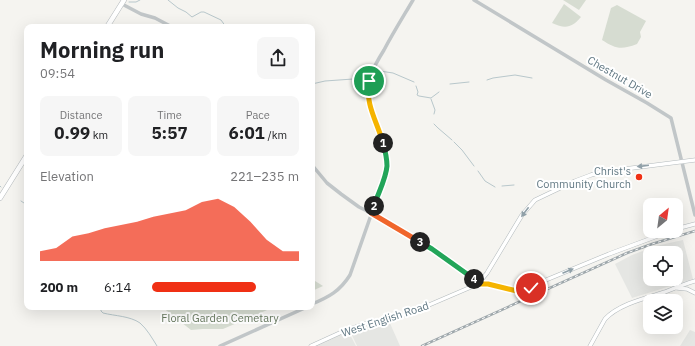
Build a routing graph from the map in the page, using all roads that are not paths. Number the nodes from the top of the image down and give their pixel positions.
1 (413, 0) edge
2 (474, 0) edge
3 (123, 2) edge
4 (109, 24) edge
5 (166, 24) edge
6 (24, 160) edge
7 (695, 160) edge
8 (682, 161) junction
9 (315, 169) edge
10 (0, 198) edge
11 (371, 213) junction
12 (695, 215) edge
13 (695, 224) edge
14 (683, 227) edge
15 (652, 238) edge
16 (487, 273) junction
17 (694, 282) edge
18 (478, 284) junction
19 (488, 284) junction
20 (675, 288) junction
21 (694, 292) edge
22 (315, 302) edge
23 (300, 310) edge
24 (220, 346) edge
25 (311, 346) edge
26 (590, 346) edge

1 - 11 street
2 - 8 street, Chestnut Drive
3 - 4 main road
3 - 5 street
6 - 10 main road
7 - 8 main road, West English Road
8 - 12 street, Chestnut Drive
8 -> 16 main road, West English Road
9 - 11 street
11 - 18 street
11 - 22 street
13 - 14 main road
19 -> 15 main road
16 - 18 main road, West English Road
16 - 19 main road
17 - 20 main road
17 - 21 main road
18 - 19 main road
18 - 25 main road, West English Road
20 - 21 main road
20 - 26 main road
23 - 24 street

